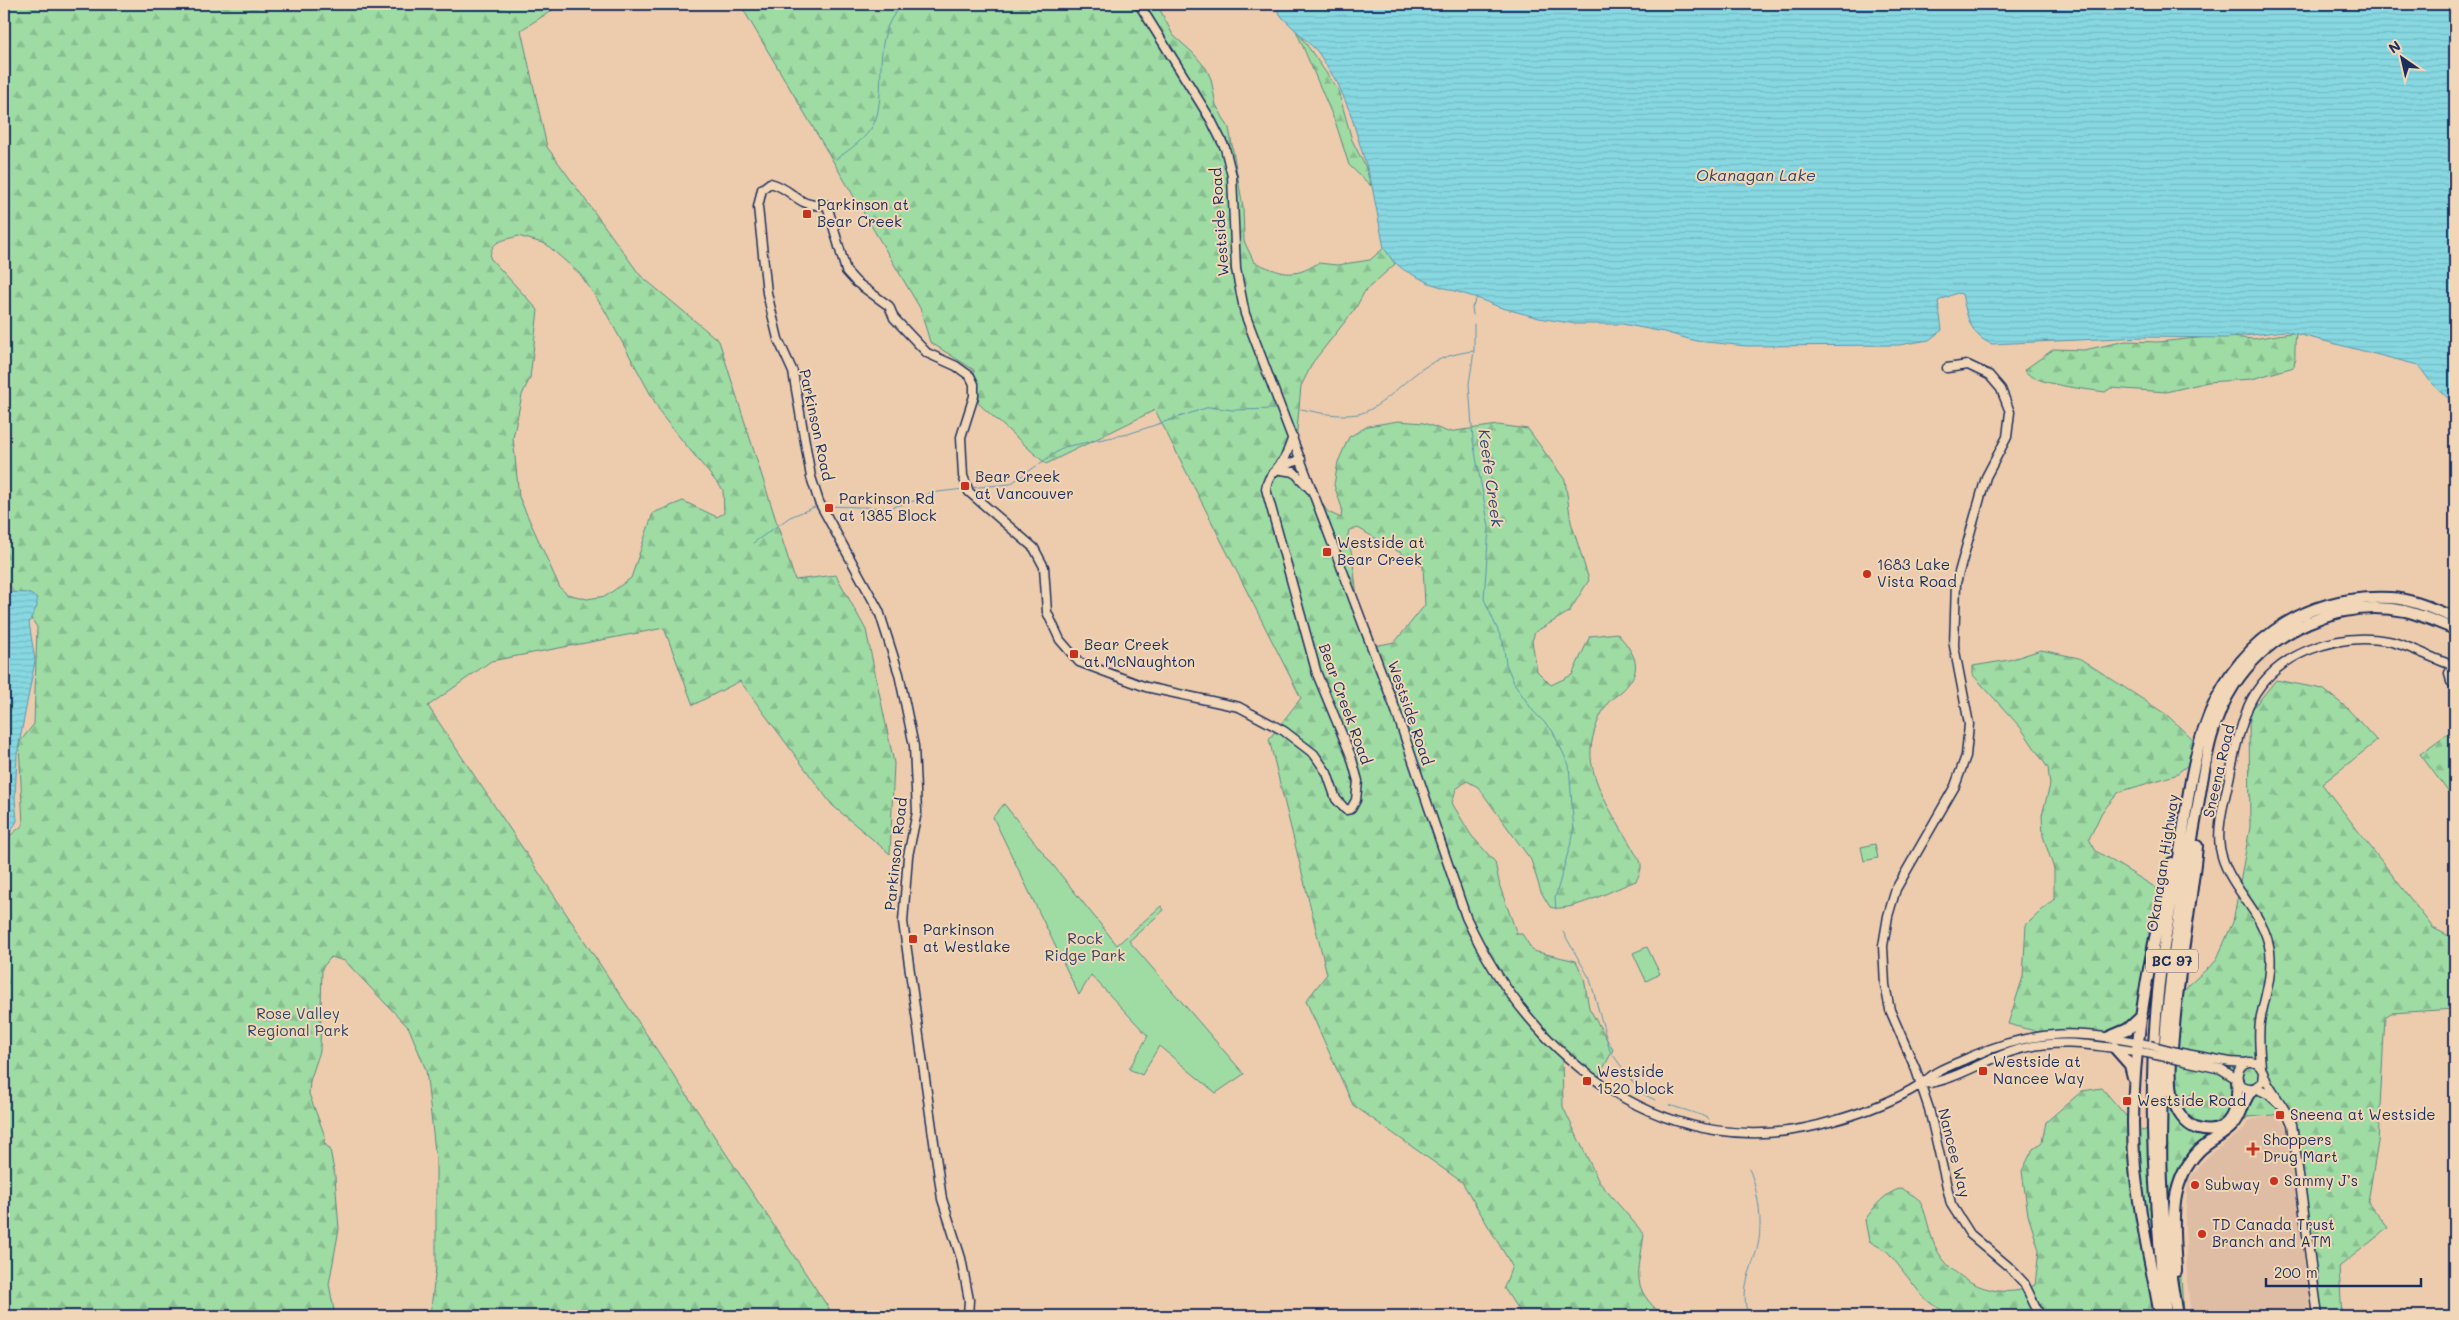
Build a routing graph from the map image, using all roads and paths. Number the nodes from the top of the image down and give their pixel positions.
1 (1139, 4) edge
2 (827, 205) joint
3 (1947, 368) dead end
4 (1293, 437) junction
5 (1301, 460) junction
6 (1276, 470) junction
7 (1314, 493) junction
8 (2455, 618) edge
9 (2455, 629) edge
10 (2430, 657) junction
11 (2455, 664) edge
12 (2448, 673) junction
13 (2455, 686) edge
14 (2199, 774) junction
15 (2142, 1016) junction
16 (2109, 1037) junction
17 (2259, 1038) junction
18 (2114, 1048) junction
19 (2144, 1048) junction
20 (2180, 1057) junction
21 (2249, 1062) junction
22 (2262, 1070) junction
23 (2237, 1080) junction
24 (1921, 1084) junction
25 (2135, 1086) junction
26 (2254, 1089) junction
27 (2285, 1109) junction
28 (2175, 1302) junction
29 (968, 1316) edge
30 (2040, 1316) edge
31 (2160, 1316) edge
32 (2166, 1316) edge
33 (2176, 1316) edge
34 (2318, 1316) edge

1 - 4 street, Westside Road
2 - 6 street, Bear Creek Road
2 - 29 street, Parkinson Road
3 - 24 street, Nancee Way
4 - 5 street, Westside Road
4 - 6 street
5 - 6 street
5 - 7 street, Westside Road
6 - 7 street
7 - 24 street, Westside Road
8 - 14 highway, Okanagan Highway / BC 97
9 - 14 highway, Okanagan Highway / BC 97
10 - 11 street, Sneena Road
10 - 12 street, Sneena Road
10 - 17 street, Sneena Road
11 - 12 street
12 - 13 street
14 - 15 highway
14 - 23 highway
14 - 28 highway, Okanagan Highway / BC 97
14 - 32 highway, Okanagan Highway / BC 97
15 - 16 highway
15 - 19 highway
16 - 19 street, Westside Road
16 - 24 street, Westside Road
17 - 21 street, Sneena Road
17 - 22 street, Sneena Road
18 - 19 street, Westside Road
18 - 24 street, Westside Road
18 - 25 highway
19 - 20 street, Westside Road, bridge
19 - 25 highway
20 - 21 street, Westside Road
20 - 23 street, Westside Road
21 - 22 street
21 - 23 street
22 - 26 street
22 - 27 street, Sneena Road
23 - 26 street
24 - 30 street, Nancee Way
25 - 31 highway
26 - 27 street
26 - 28 highway
27 - 34 street, Sneena Road
28 - 33 highway, Okanagan Highway / BC 97

